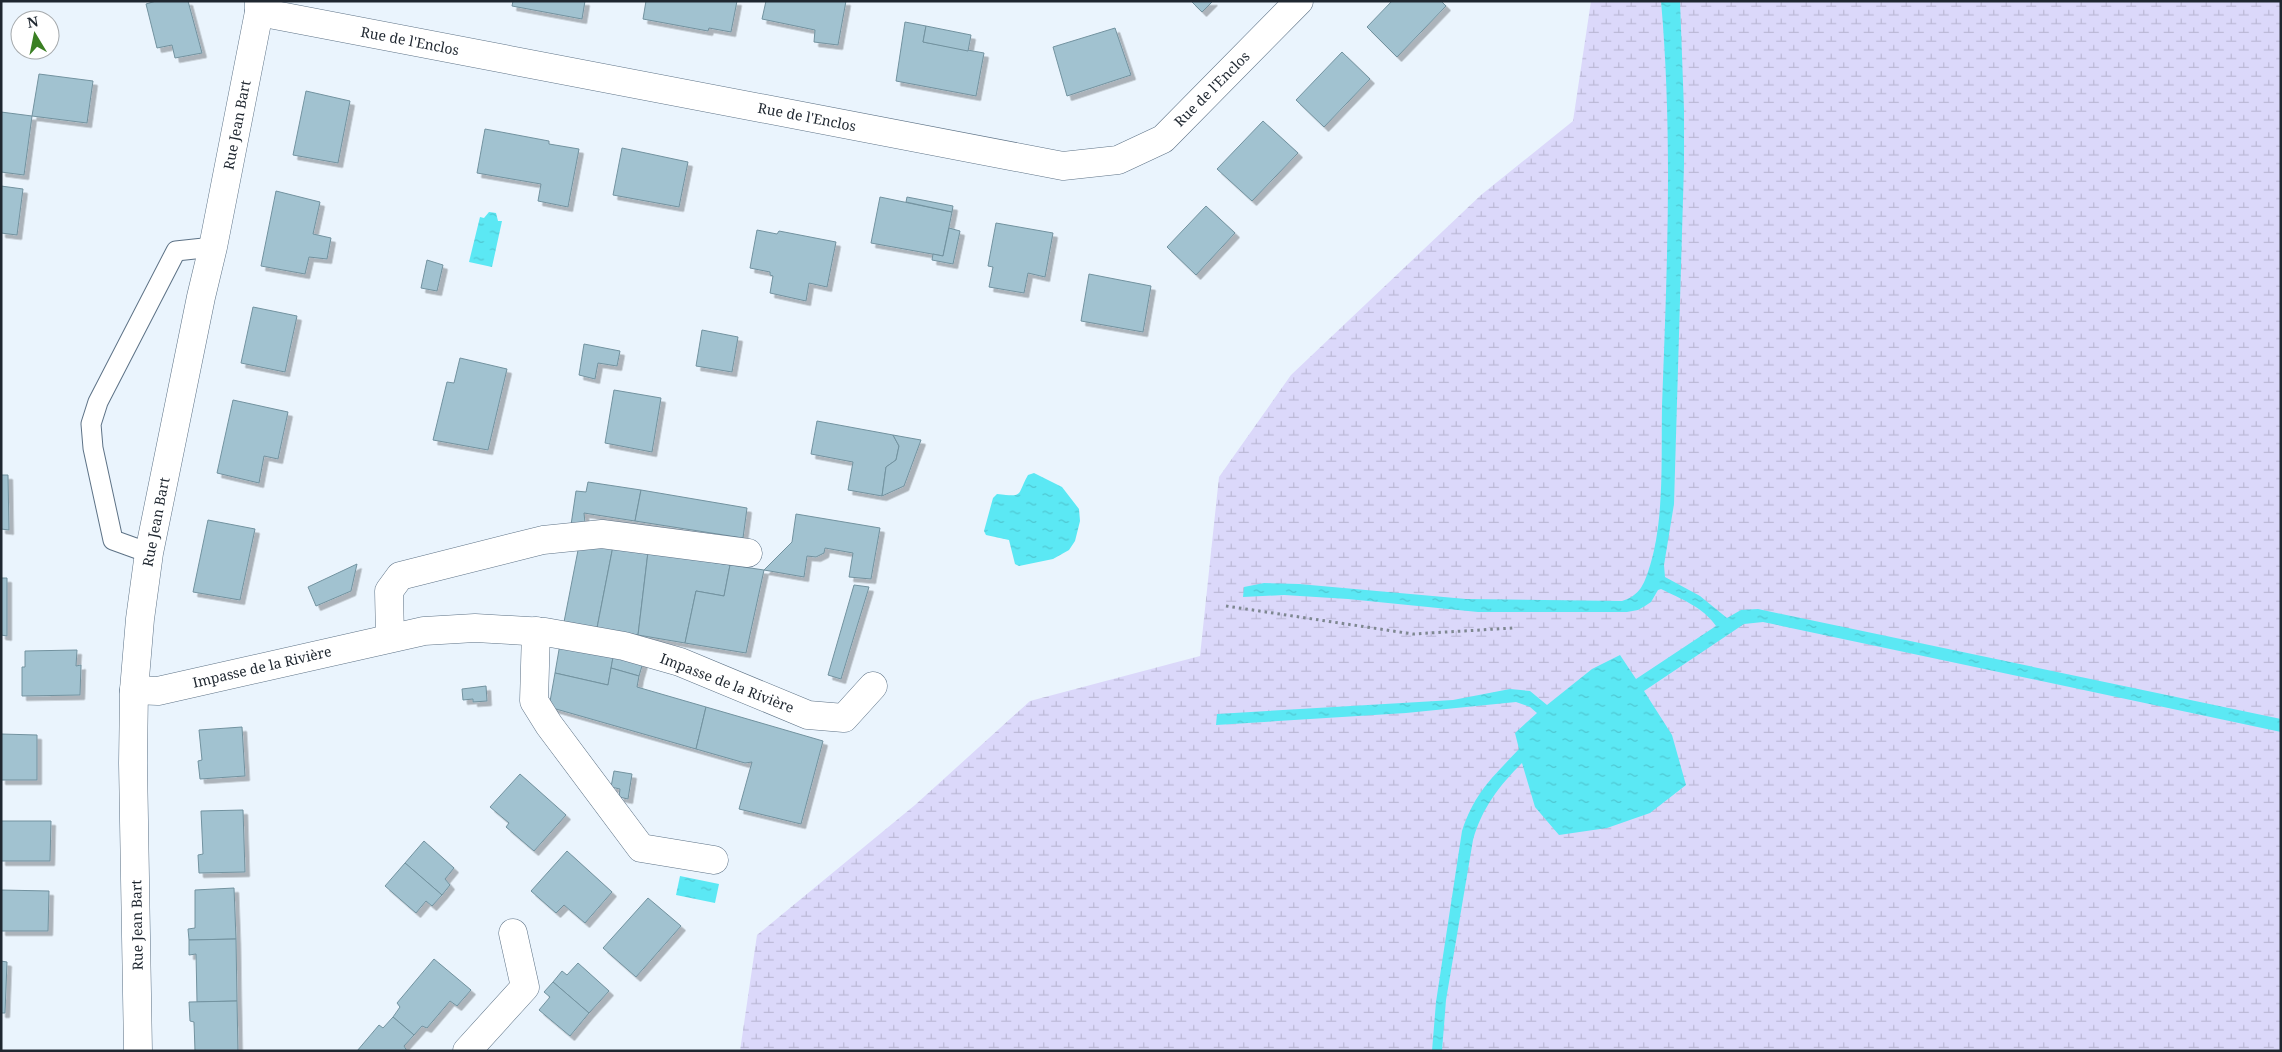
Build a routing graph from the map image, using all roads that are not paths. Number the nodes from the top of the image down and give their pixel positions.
1 (1299, 1) edge
2 (259, 7) edge
3 (213, 247) junction
4 (149, 553) junction
5 (748, 553) dead end
6 (536, 631) junction
7 (390, 638) junction
8 (873, 686) dead end
9 (134, 690) junction
10 (714, 860) dead end
11 (513, 933) dead end
12 (138, 1051) edge
13 (468, 1051) edge

1 - 2 street, Rue de l'Enclos
2 - 3 street, Rue Jean Bart
3 - 4 street, Rue Jean Bart
3 - 4 lane
4 - 9 street, Rue Jean Bart
5 - 7 street
6 - 7 street, Impasse de la Rivière
6 - 8 street, Impasse de la Rivière
6 - 10 street
7 - 9 street, Impasse de la Rivière
9 - 12 street, Rue Jean Bart
11 - 13 street

